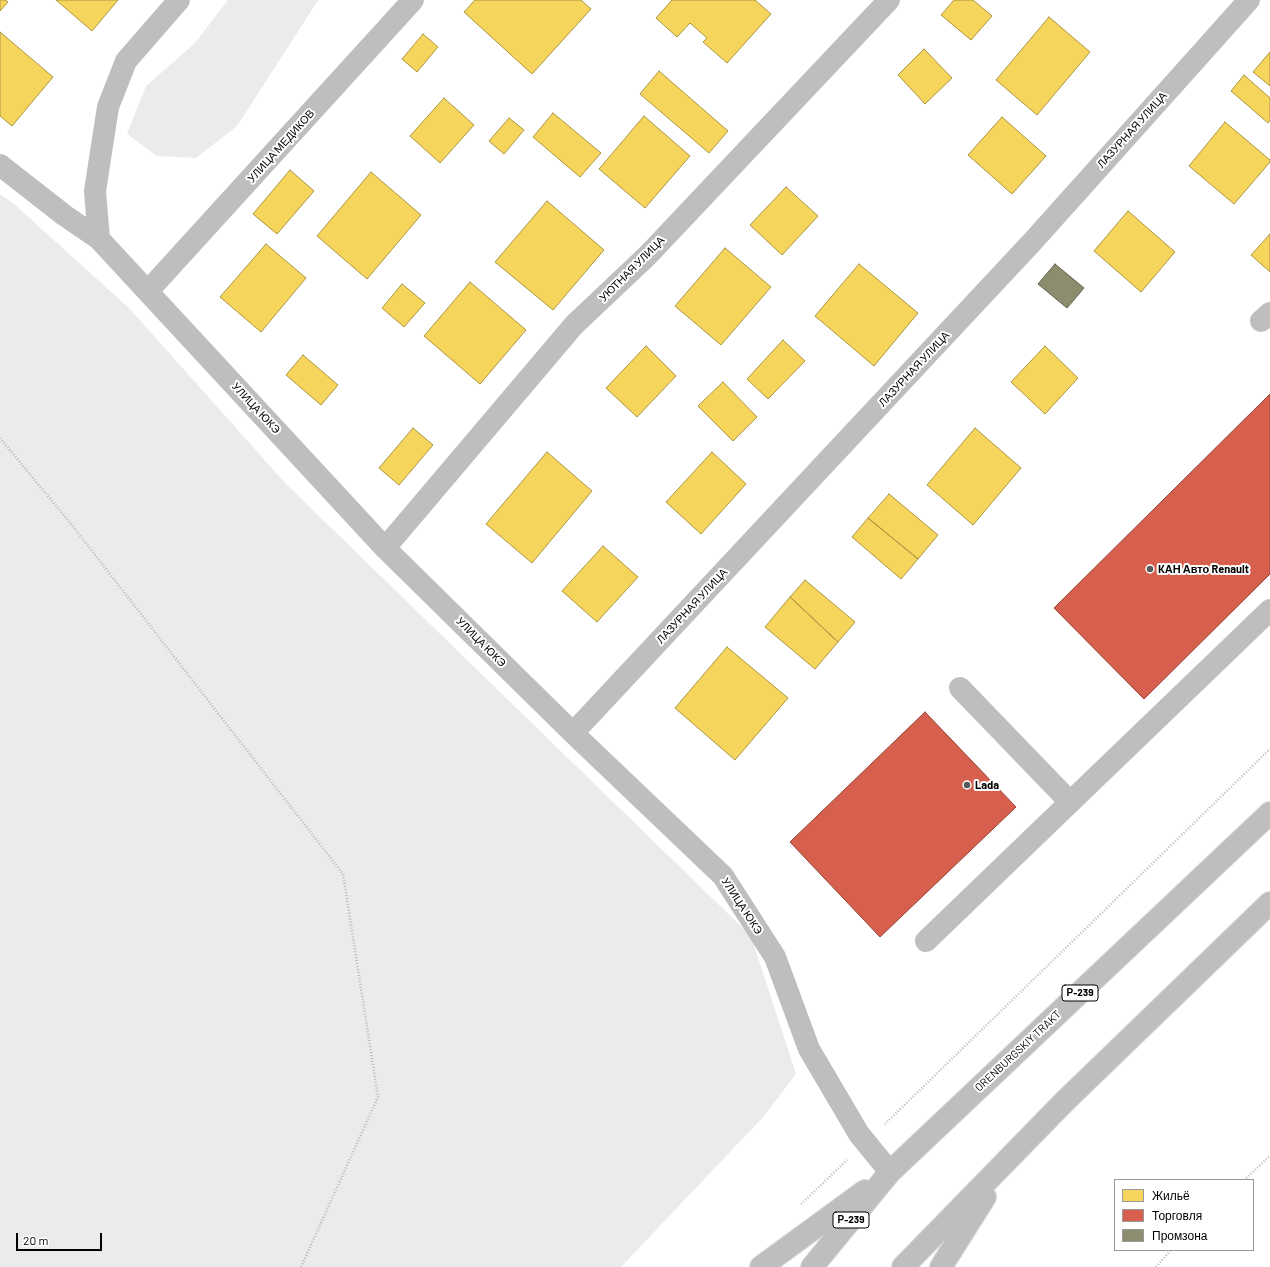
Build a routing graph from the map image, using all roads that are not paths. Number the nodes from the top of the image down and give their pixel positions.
1 (179, 0) edge
2 (413, 0) edge
3 (889, 0) edge
4 (1249, 0) edge
5 (0, 165) edge
6 (99, 239) junction
7 (148, 291) junction
8 (385, 548) junction
9 (1270, 610) edge
10 (960, 688) dead end
11 (573, 733) junction
12 (1070, 802) junction
13 (1270, 813) edge
14 (1270, 903) edge
15 (926, 941) dead end
16 (1021, 1146) junction
17 (890, 1172) junction
18 (761, 1267) edge
19 (812, 1267) edge
20 (903, 1267) edge
21 (941, 1267) edge

1 - 6 street
2 - 7 street, УЛИЦА МЕДИКОВ
3 - 8 street, УЮТНАЯ УЛИЦА
4 - 11 street, ЛАЗУРНАЯ УЛИЦА
5 - 6 street, УЛИЦА ЮКЭ
6 - 7 street, УЛИЦА ЮКЭ
7 - 8 street, УЛИЦА ЮКЭ
8 - 11 street, УЛИЦА ЮКЭ
9 - 12 street
10 - 12 street
11 - 17 street, УЛИЦА ЮКЭ
12 - 15 street
13 - 17 street, ORENBURGSKIY TRAKT / Р-239
14 - 16 street
16 - 20 street
16 - 21 street
17 - 18 street
17 - 19 street, ORENBURGSKIY TRAKT / Р-239

